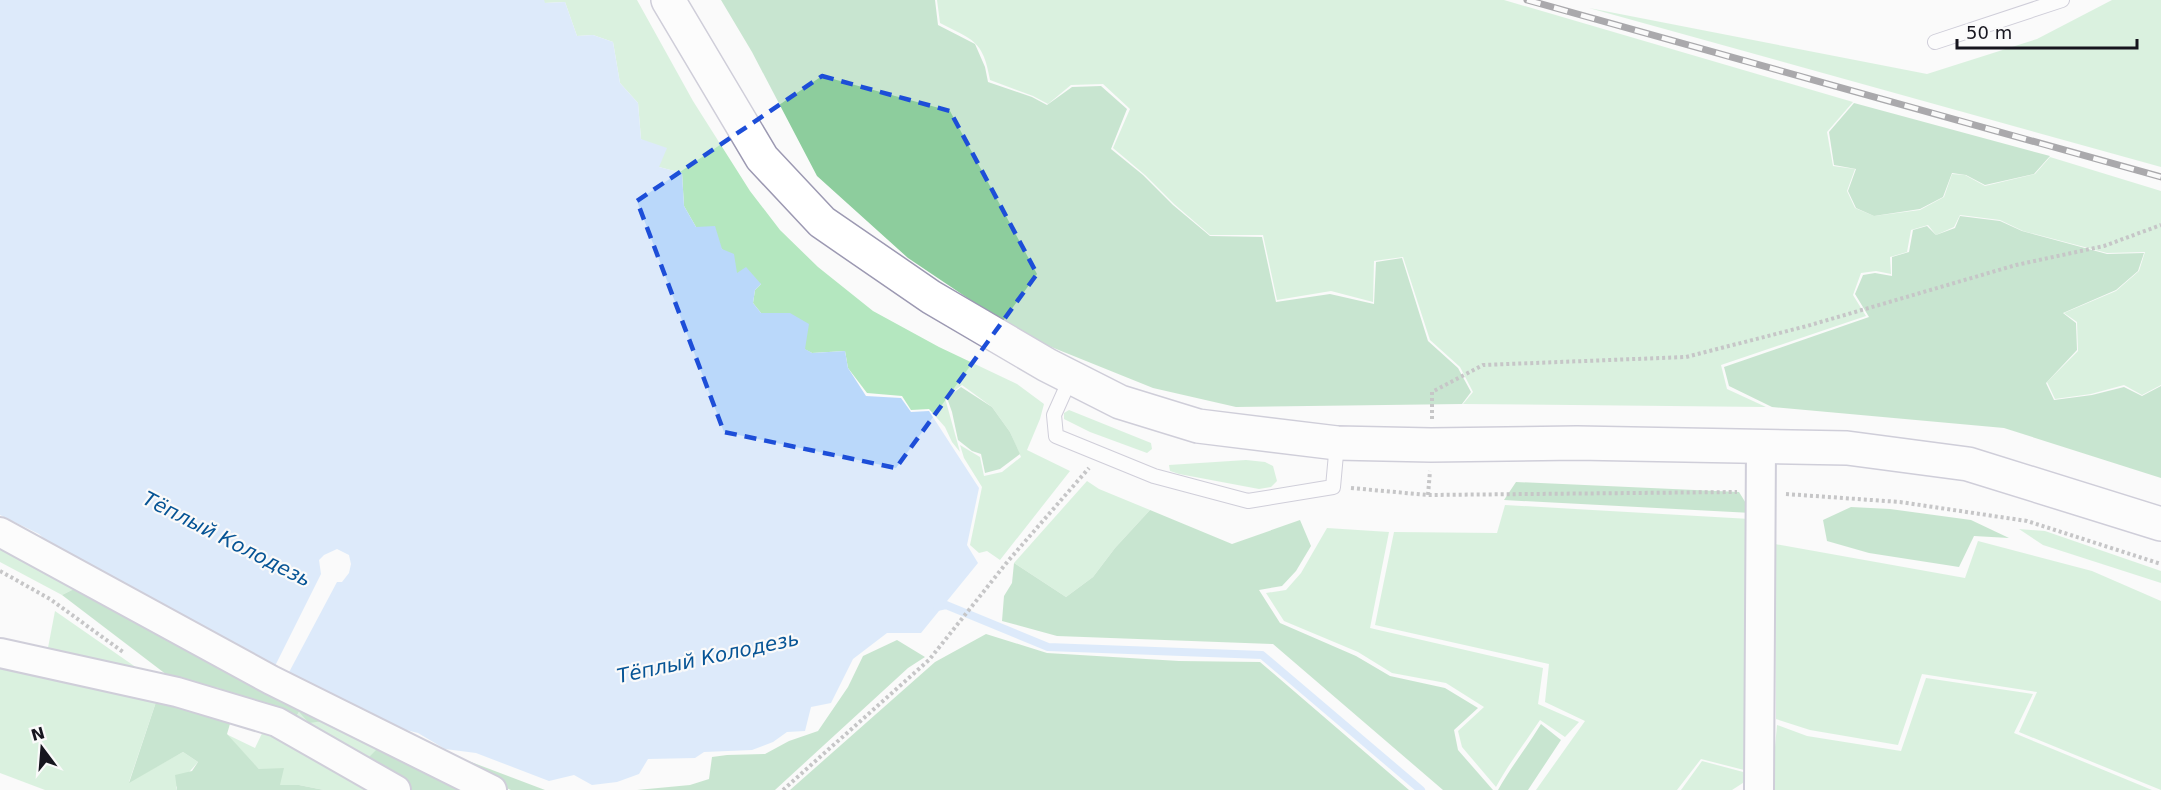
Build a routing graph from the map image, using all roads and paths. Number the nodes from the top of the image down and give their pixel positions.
1 (668, 0) edge
2 (2062, 0) edge
3 (1935, 42) dead end
4 (2161, 225) edge
5 (1071, 377) junction
6 (1337, 443) junction
7 (1431, 444) junction
8 (1761, 447) junction
9 (1101, 454) junction
10 (1333, 487) junction
11 (1760, 492) junction
12 (1428, 495) junction
13 (2161, 524) edge
14 (0, 532) edge
15 (2161, 564) edge
16 (0, 571) edge
17 (0, 653) edge
18 (132, 659) dead end
19 (396, 790) edge
20 (492, 790) edge
21 (783, 790) edge
22 (1759, 790) edge

1 - 5 main road
2 - 3 lane
4 - 7 path
5 - 6 main road
5 - 9 lane
6 - 7 main road
6 - 10 lane
7 - 8 main road
7 - 12 path
8 - 11 street
8 - 13 main road
9 - 10 lane
9 - 21 path
10 - 12 path
11 - 12 path
11 - 15 path
11 - 22 street
14 - 20 street
16 - 18 path
17 - 19 street

